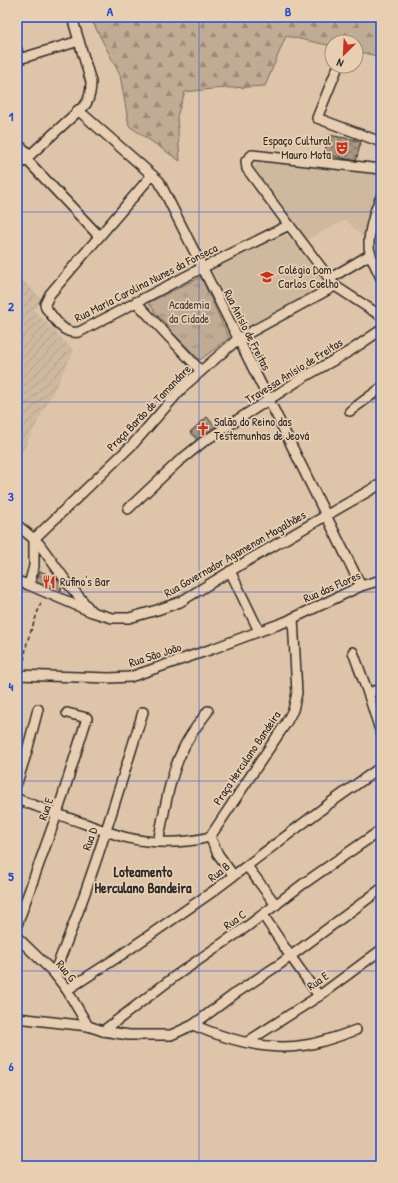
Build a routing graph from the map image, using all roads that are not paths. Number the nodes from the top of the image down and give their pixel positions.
1 (72, 17) edge
2 (79, 41) junction
3 (18, 54) edge
4 (335, 74) edge
5 (78, 110) junction
6 (381, 142) edge
7 (17, 143) edge
8 (28, 157) junction
9 (17, 167) edge
10 (381, 169) edge
11 (152, 175) junction
12 (381, 198) edge
13 (290, 225) junction
14 (99, 236) junction
15 (371, 254) junction
16 (202, 268) junction
17 (381, 278) edge
18 (329, 279) junction
19 (335, 286) junction
20 (136, 302) junction
21 (381, 316) edge
22 (381, 330) edge
23 (238, 339) junction
24 (201, 371) junction
25 (381, 388) edge
26 (269, 400) junction
27 (350, 412) dead end
28 (381, 484) edge
29 (128, 509) dead end
30 (326, 516) junction
31 (17, 525) edge
32 (34, 539) junction
33 (230, 571) junction
34 (381, 580) edge
35 (17, 581) edge
36 (29, 584) junction
37 (361, 586) junction
38 (92, 612) junction
39 (293, 618) junction
40 (259, 632) junction
41 (353, 652) dead end
42 (20, 675) edge
43 (381, 689) edge
44 (368, 693) junction
45 (38, 709) dead end
46 (208, 711) dead end
47 (143, 712) dead end
48 (67, 713) dead end
49 (381, 733) edge
50 (381, 768) edge
51 (17, 783) edge
52 (17, 799) edge
53 (57, 814) junction
54 (381, 830) edge
55 (106, 831) junction
56 (210, 837) junction
57 (158, 842) junction
58 (247, 866) junction
59 (233, 876) junction
60 (381, 889) edge
61 (276, 905) junction
62 (263, 915) junction
63 (17, 925) edge
64 (17, 937) edge
65 (381, 950) edge
66 (291, 957) junction
67 (54, 973) junction
68 (67, 990) junction
69 (319, 996) junction
70 (17, 1018) edge
71 (193, 1025) junction
72 (88, 1026) junction
73 (356, 1030) dead end
74 (103, 1031) junction
75 (247, 1042) junction

1 - 2 street
2 - 3 street
2 - 5 street
4 - 6 street
5 - 8 street
5 - 11 street, Rua Anisio de Freitas
7 - 8 street
8 - 9 street
8 - 14 street
10 - 13 street
11 - 14 street, Rua Maria Carolina Nunes da Fonseca
11 - 16 street, Rua Anisio de Freitas
12 - 15 street
13 - 16 street, Rua Maria Carolina Nunes da Fonseca
13 - 18 street
14 - 20 street, Rua Maria Carolina Nunes da Fonseca
15 - 17 street
15 - 18 street
16 - 20 street, Rua Maria Carolina Nunes da Fonseca
16 - 23 street, Rua Anisio de Freitas
18 - 19 street
19 - 21 street
19 - 23 street, Praça Barão de Tamandare
20 - 24 street
22 - 26 street, Travessa Anísio de Freitas
23 - 24 street, Praça Barão de Tamandare
23 - 26 street, Rua Anisio de Freitas
24 - 32 street, Praça Barão de Tamandare
25 - 27 street
26 - 29 street, Travessa Anísio de Freitas
26 - 30 street, Rua Anisio de Freitas
28 - 30 street, Rua Governador Agamenon Magalhães
30 - 33 street, Rua Governador Agamenon Magalhães
30 - 37 street, Rua Anisio de Freitas
31 - 32 street
32 - 36 street
32 - 38 street
33 - 38 street, Rua Governador Agamenon Magalhães
33 - 40 street
34 - 37 street, Rua das Flores
35 - 36 street, Rua Governador Agamenon Magalhães
36 - 38 street, Rua Governador Agamenon Magalhães
37 - 39 street, Rua das Flores
39 - 40 street, Rua São João
39 - 56 street, Praça Herculano Bandeira
40 - 42 street, Rua São João
41 - 44 street
43 - 44 street
44 - 49 street
45 - 51 street
46 - 57 street
47 - 55 street, Rua D
48 - 53 street, Rua E
50 - 58 street, Rua B
52 - 53 street
53 - 55 street
53 - 63 street, Rua E
54 - 61 street, Rua C
55 - 57 street
55 - 67 street, Rua D
56 - 57 street
56 - 59 street
58 - 59 street, Rua B
58 - 61 street
59 - 68 street, Rua B
60 - 66 street
61 - 62 street, Rua C
62 - 66 street
62 - 74 street, Rua C
64 - 67 street, Rua G
65 - 69 street, Rua E
66 - 69 street
66 - 71 street
67 - 68 street, Rua G
68 - 72 street, Rua G
69 - 75 street, Rua E
70 - 72 street
71 - 74 street
71 - 75 street
72 - 74 street
73 - 75 street

